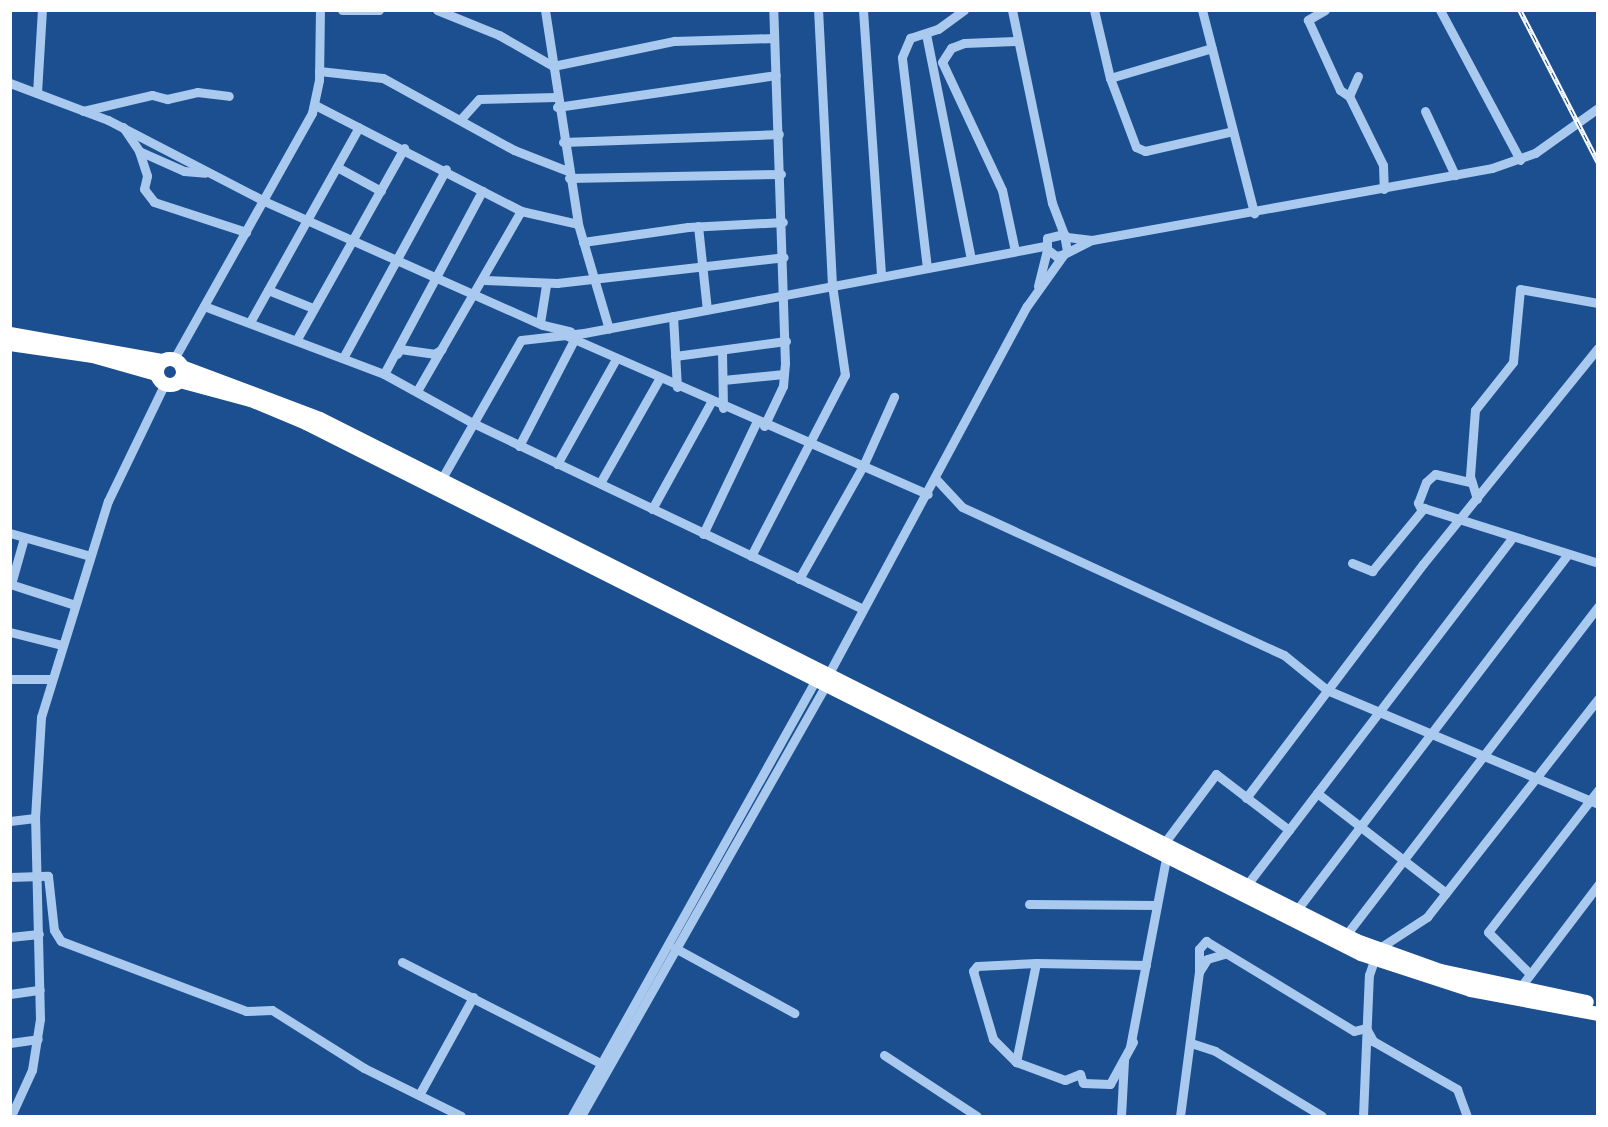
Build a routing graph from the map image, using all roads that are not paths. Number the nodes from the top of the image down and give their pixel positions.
1 (42, 10) edge
2 (320, 10) edge
3 (342, 10) edge
4 (379, 10) edge
5 (437, 10) edge
6 (546, 10) edge
7 (773, 10) edge
8 (818, 10) edge
9 (863, 10) edge
10 (964, 10) edge
11 (1012, 10) edge
12 (1094, 10) edge
13 (1202, 10) edge
14 (1325, 10) edge
15 (1440, 10) edge
16 (926, 34) junction
17 (774, 39) junction
18 (1015, 41) junction
19 (1212, 48) junction
20 (553, 66) junction
21 (319, 71) junction
22 (776, 75) junction
23 (1358, 76) dead end
24 (1110, 78) junction
25 (10, 83) edge
26 (37, 93) junction
27 (230, 96) dead end
28 (1349, 96) junction
29 (557, 102) junction
30 (315, 105) junction
31 (1598, 108) edge
32 (83, 111) junction
33 (1425, 111) dead end
34 (460, 120) junction
35 (123, 127) junction
36 (359, 127) junction
37 (1233, 131) junction
38 (779, 134) junction
39 (563, 142) junction
40 (404, 148) junction
41 (139, 151) junction
42 (1520, 160) junction
43 (337, 167) junction
44 (446, 169) junction
45 (207, 174) junction
46 (569, 174) junction
47 (781, 174) junction
48 (1455, 175) junction
49 (1384, 189) junction
50 (381, 191) junction
51 (482, 191) junction
52 (264, 201) junction
53 (1052, 203) junction
54 (521, 211) junction
55 (1254, 213) junction
56 (310, 217) junction
57 (783, 222) junction
58 (578, 224) junction
59 (698, 226) junction
60 (246, 232) junction
61 (1050, 235) junction
62 (1066, 235) junction
63 (355, 238) junction
64 (1092, 240) junction
65 (583, 242) junction
66 (1046, 248) junction
67 (1015, 251) junction
68 (1065, 253) junction
69 (401, 257) junction
70 (784, 257) junction
71 (971, 260) junction
72 (702, 267) junction
73 (927, 268) junction
74 (438, 274) junction
75 (881, 276) junction
76 (594, 279) junction
77 (485, 280) junction
78 (546, 284) junction
79 (832, 285) junction
80 (1038, 288) junction
81 (268, 290) junction
82 (478, 292) junction
83 (784, 296) junction
84 (1598, 303) edge
85 (204, 306) junction
86 (313, 308) junction
87 (706, 310) junction
88 (673, 316) junction
89 (250, 322) junction
90 (540, 323) junction
91 (609, 329) junction
92 (584, 333) junction
93 (10, 334) edge
94 (564, 335) junction
95 (297, 339) junction
96 (574, 340) junction
97 (786, 341) junction
98 (10, 344) edge
99 (443, 348) junction
100 (1598, 348) edge
101 (722, 351) junction
102 (675, 356) junction
103 (343, 358) junction
104 (616, 359) junction
105 (173, 362) junction
106 (384, 374) junction
107 (784, 374) junction
108 (659, 378) junction
109 (160, 380) junction
110 (723, 380) junction
111 (180, 381) junction
112 (677, 387) junction
113 (417, 391) junction
114 (894, 397) dead end
115 (711, 402) junction
116 (723, 408) junction
117 (471, 422) junction
118 (760, 424) junction
119 (813, 445) junction
120 (519, 446) junction
121 (557, 464) junction
122 (863, 466) junction
123 (936, 479) junction
124 (441, 480) junction
125 (1471, 482) junction
126 (600, 483) junction
127 (928, 494) junction
128 (1477, 499) junction
129 (652, 509) junction
130 (1421, 509) junction
131 (1458, 521) junction
132 (10, 533) edge
133 (703, 534) junction
134 (24, 537) junction
135 (1511, 540) junction
136 (1567, 555) junction
137 (90, 556) junction
138 (751, 556) junction
139 (1352, 563) dead end
140 (1598, 563) edge
141 (799, 579) junction
142 (11, 584) edge
143 (75, 605) junction
144 (1598, 607) edge
145 (863, 609) junction
146 (10, 632) edge
147 (62, 645) junction
148 (10, 679) edge
149 (52, 679) junction
150 (823, 681) junction
151 (1327, 690) junction
152 (1598, 699) edge
153 (1380, 713) junction
154 (1433, 731) junction
155 (1484, 754) junction
156 (1536, 777) junction
157 (1598, 790) edge
158 (1317, 793) junction
159 (1246, 798) junction
160 (1593, 803) edge
161 (35, 818) junction
162 (10, 821) edge
163 (1361, 826) junction
164 (1289, 830) junction
165 (1164, 852) junction
166 (1403, 859) junction
167 (35, 875) junction
168 (10, 877) edge
169 (1598, 885) edge
170 (1246, 886) junction
171 (1446, 893) junction
172 (1029, 904) dead end
173 (1157, 905) junction
174 (1296, 911) junction
175 (39, 934) junction
176 (1346, 935) junction
177 (10, 937) edge
178 (675, 948) junction
179 (1224, 954) junction
180 (1376, 954) junction
181 (402, 962) dead end
182 (1036, 963) junction
183 (1146, 965) junction
184 (1199, 972) junction
185 (1530, 974) junction
186 (1519, 989) junction
187 (40, 990) junction
188 (10, 994) edge
189 (473, 997) junction
190 (1598, 1004) edge
191 (794, 1013) dead end
192 (1598, 1014) edge
193 (1366, 1028) junction
194 (38, 1040) junction
195 (1133, 1042) junction
196 (10, 1043) edge
197 (1191, 1043) junction
198 (884, 1055) dead end
199 (1017, 1062) junction
200 (600, 1063) junction
201 (419, 1095) junction
202 (11, 1116) edge
203 (462, 1116) edge
204 (572, 1116) edge
205 (581, 1116) edge
206 (977, 1116) edge
207 (1121, 1116) edge
208 (1180, 1116) edge
209 (1322, 1116) edge
210 (1363, 1116) edge
211 (1467, 1116) edge

1 - 26 street
2 - 21 street
3 - 4 street
5 - 20 street
6 - 20 street
7 - 17 street
8 - 79 street
9 - 75 street
10 - 16 street
11 - 18 street
12 - 24 street
13 - 19 street
14 - 28 street
15 - 42 street
16 - 71 street
16 - 73 street
17 - 20 street
17 - 22 street
18 - 53 street
18 - 67 street
19 - 24 street
19 - 37 street
20 - 29 street
21 - 30 street
21 - 34 street
22 - 29 street
22 - 38 street
23 - 28 street
24 - 37 street
25 - 26 street
26 - 32 street
27 - 32 street
28 - 49 street
29 - 34 street
29 - 39 street
30 - 36 street
30 - 52 street
31 - 42 street
32 - 35 street
33 - 48 street
34 - 46 street
35 - 41 street
35 - 45 street
36 - 40 street
36 - 43 street
37 - 55 street
38 - 39 street
38 - 47 street
39 - 46 street
40 - 44 street
40 - 50 street
41 - 45 street
41 - 60 street
42 - 48 street
43 - 50 street
43 - 56 street
44 - 51 street
44 - 69 street
45 - 52 street
46 - 47 street
46 - 58 street
47 - 57 street
48 - 49 street
49 - 55 street
50 - 63 street
51 - 54 street
51 - 74 street
52 - 56 street
52 - 60 street
53 - 61 street
53 - 62 street
54 - 58 street
54 - 77 street
55 - 64 street
56 - 63 street
56 - 81 street
57 - 59 street
57 - 70 street
58 - 65 street
59 - 65 street
59 - 72 street
60 - 85 street
61 - 62 street
61 - 66 street
62 - 64 street
62 - 68 street
63 - 69 street
63 - 86 street
64 - 68 street
65 - 76 street
66 - 67 street
66 - 68 street
66 - 80 street
67 - 71 street
68 - 80 street
69 - 74 street
69 - 103 street
70 - 72 street
70 - 83 street
71 - 73 street
72 - 76 street
72 - 87 street
73 - 75 street
74 - 82 street
74 - 106 street
75 - 79 street
76 - 78 street
76 - 91 street
77 - 78 street
77 - 82 street
78 - 90 street
79 - 83 street
79 - 119 street
80 - 123 street
81 - 86 street
81 - 89 street
82 - 90 street
82 - 99 street
83 - 87 street
83 - 97 street
84 - 125 street
85 - 89 street
85 - 105 street
86 - 95 street
87 - 88 street
88 - 91 street
88 - 102 street
89 - 95 street
90 - 92 street
91 - 92 street
92 - 94 street
93 - 105 highway
94 - 96 street
94 - 117 street
95 - 103 street
96 - 104 street
96 - 120 street
97 - 101 street
97 - 107 street
98 - 109 highway
99 - 106 street
99 - 113 street
100 - 128 street
101 - 102 street
101 - 110 street
102 - 112 street
103 - 106 street
104 - 108 street
104 - 121 street
105 - 109 highway
105 - 111 highway
105 - 124 highway
106 - 113 street
107 - 110 street
107 - 118 street
108 - 112 street
108 - 126 street
109 - 111 highway
109 - 137 street
110 - 116 street
111 - 150 highway
112 - 115 street
113 - 117 street
114 - 122 street
115 - 116 street
115 - 129 street
116 - 118 street
117 - 120 street
117 - 124 street
118 - 119 street
118 - 133 street
119 - 122 street
119 - 138 street
120 - 121 street
121 - 126 street
122 - 127 street
122 - 141 street
123 - 127 street
123 - 151 street
124 - 150 highway
125 - 128 street
125 - 130 street
126 - 129 street
127 - 145 street
128 - 131 street
129 - 133 street
130 - 131 street
130 - 139 street
131 - 135 street
131 - 151 street
132 - 134 street
133 - 138 street
134 - 137 street
134 - 142 street
135 - 136 street
135 - 153 street
136 - 140 street
136 - 154 street
137 - 143 street
138 - 141 street
141 - 145 street
142 - 143 street
143 - 147 street
144 - 155 street
145 - 150 street
146 - 147 street
147 - 149 street
148 - 149 street
149 - 161 street
150 - 165 highway
150 - 178 street
150 - 200 street
151 - 153 street
151 - 159 street
152 - 156 street
153 - 154 street
153 - 158 street
154 - 155 street
154 - 163 street
155 - 156 street
155 - 166 street
156 - 160 street
156 - 171 street
157 - 160 street
158 - 163 street
158 - 164 street
159 - 164 street
159 - 165 street
160 - 185 street
161 - 162 street
161 - 167 street
163 - 166 street
163 - 174 street
164 - 170 street
165 - 170 highway
165 - 173 street
165 - 180 highway
166 - 171 street
166 - 176 street
167 - 168 street
167 - 175 street
167 - 201 street
169 - 185 street
170 - 174 highway
171 - 180 street
172 - 173 street
173 - 183 street
174 - 176 highway
175 - 177 street
175 - 187 street
176 - 180 highway
178 - 191 street
178 - 205 street
179 - 184 street
179 - 184 street
179 - 193 street
180 - 186 highway
180 - 192 highway
180 - 193 street
181 - 189 street
182 - 183 street
182 - 199 street
182 - 199 street
183 - 195 street
184 - 197 street
185 - 186 street
186 - 190 highway
187 - 188 street
187 - 194 street
189 - 200 street
189 - 201 street
193 - 210 street
193 - 211 street
194 - 196 street
194 - 202 street
195 - 199 street
195 - 207 street
197 - 208 street
197 - 209 street
198 - 206 street
200 - 204 street
201 - 203 street

